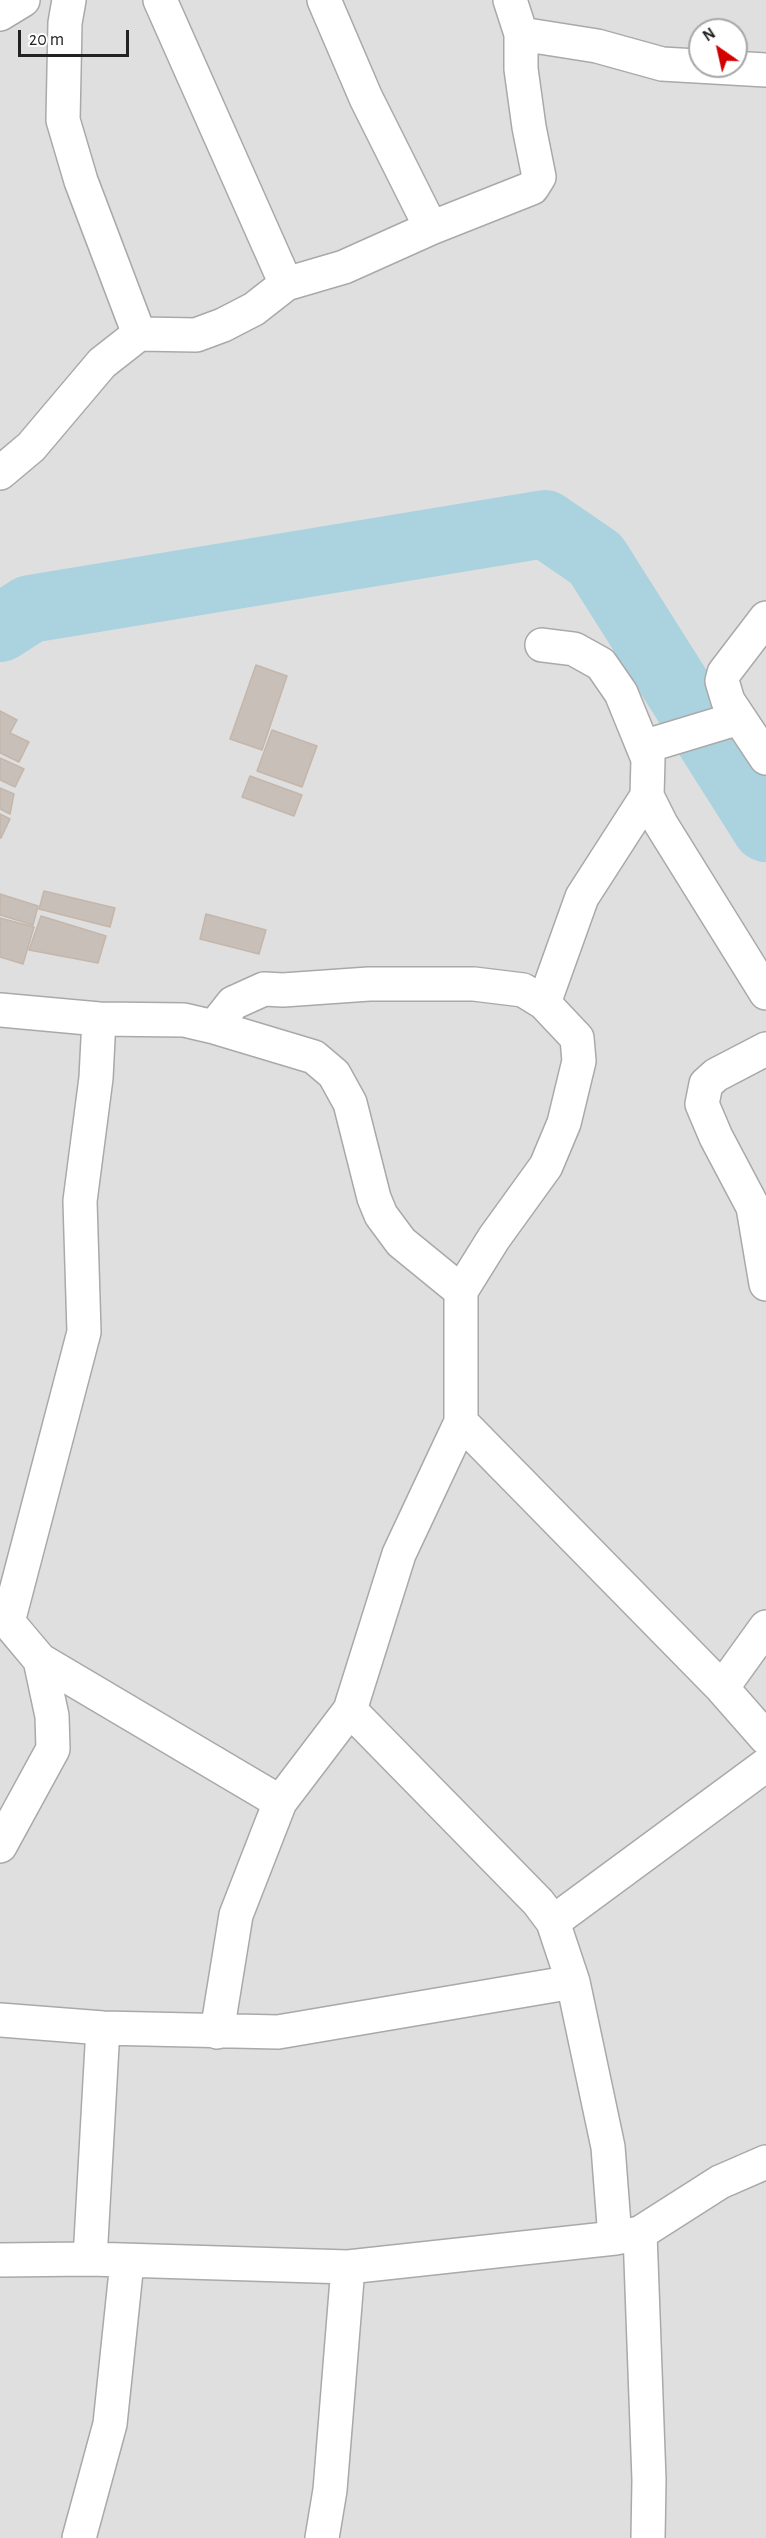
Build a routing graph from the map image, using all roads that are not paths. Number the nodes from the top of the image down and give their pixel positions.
1 (23, 0) edge
2 (69, 0) edge
3 (160, 0) edge
4 (324, 0) edge
5 (510, 0) edge
6 (0, 14) edge
7 (521, 34) junction
8 (766, 70) edge
9 (430, 228) junction
10 (286, 284) junction
11 (139, 334) junction
12 (0, 472) edge
13 (766, 618) edge
14 (542, 645) dead end
15 (736, 718) junction
16 (645, 746) junction
17 (766, 758) edge
18 (647, 796) junction
19 (766, 993) edge
20 (544, 1003) junction
21 (0, 1010) edge
22 (99, 1019) junction
23 (214, 1027) junction
24 (766, 1049) edge
25 (766, 1284) edge
26 (460, 1292) junction
27 (461, 1422) junction
28 (4, 1620) edge
29 (766, 1627) edge
30 (40, 1660) junction
31 (722, 1689) junction
32 (350, 1710) junction
33 (766, 1738) edge
34 (766, 1765) edge
35 (280, 1802) junction
36 (0, 1846) edge
37 (554, 1922) junction
38 (573, 1982) junction
39 (0, 2020) edge
40 (103, 2028) junction
41 (218, 2032) junction
42 (766, 2162) edge
43 (627, 2236) junction
44 (90, 2259) junction
45 (0, 2260) edge
46 (127, 2262) junction
47 (348, 2267) junction
48 (79, 2538) edge
49 (322, 2538) edge
50 (648, 2538) edge

1 - 6 street
2 - 11 street
3 - 10 street
4 - 9 street
5 - 7 street
7 - 8 street
7 - 9 street
9 - 10 street
10 - 11 street
11 - 12 street
13 - 15 street
14 - 16 street
15 - 16 street
15 - 17 street
16 - 18 street
18 - 19 street
18 - 20 street
20 - 23 street
20 - 26 street
21 - 22 street
22 - 23 street
22 - 28 street
23 - 26 street
24 - 25 street
26 - 27 street
27 - 31 street
27 - 32 street
28 - 30 street
29 - 31 street
30 - 35 street
30 - 36 street
31 - 33 street
32 - 35 street
32 - 37 street
34 - 37 street
35 - 41 street
37 - 38 street
38 - 41 street
38 - 43 street
39 - 40 street
40 - 41 street
40 - 44 street
42 - 43 street
43 - 47 street
43 - 50 street
44 - 45 street
44 - 46 street
46 - 47 street
46 - 48 street
47 - 49 street

